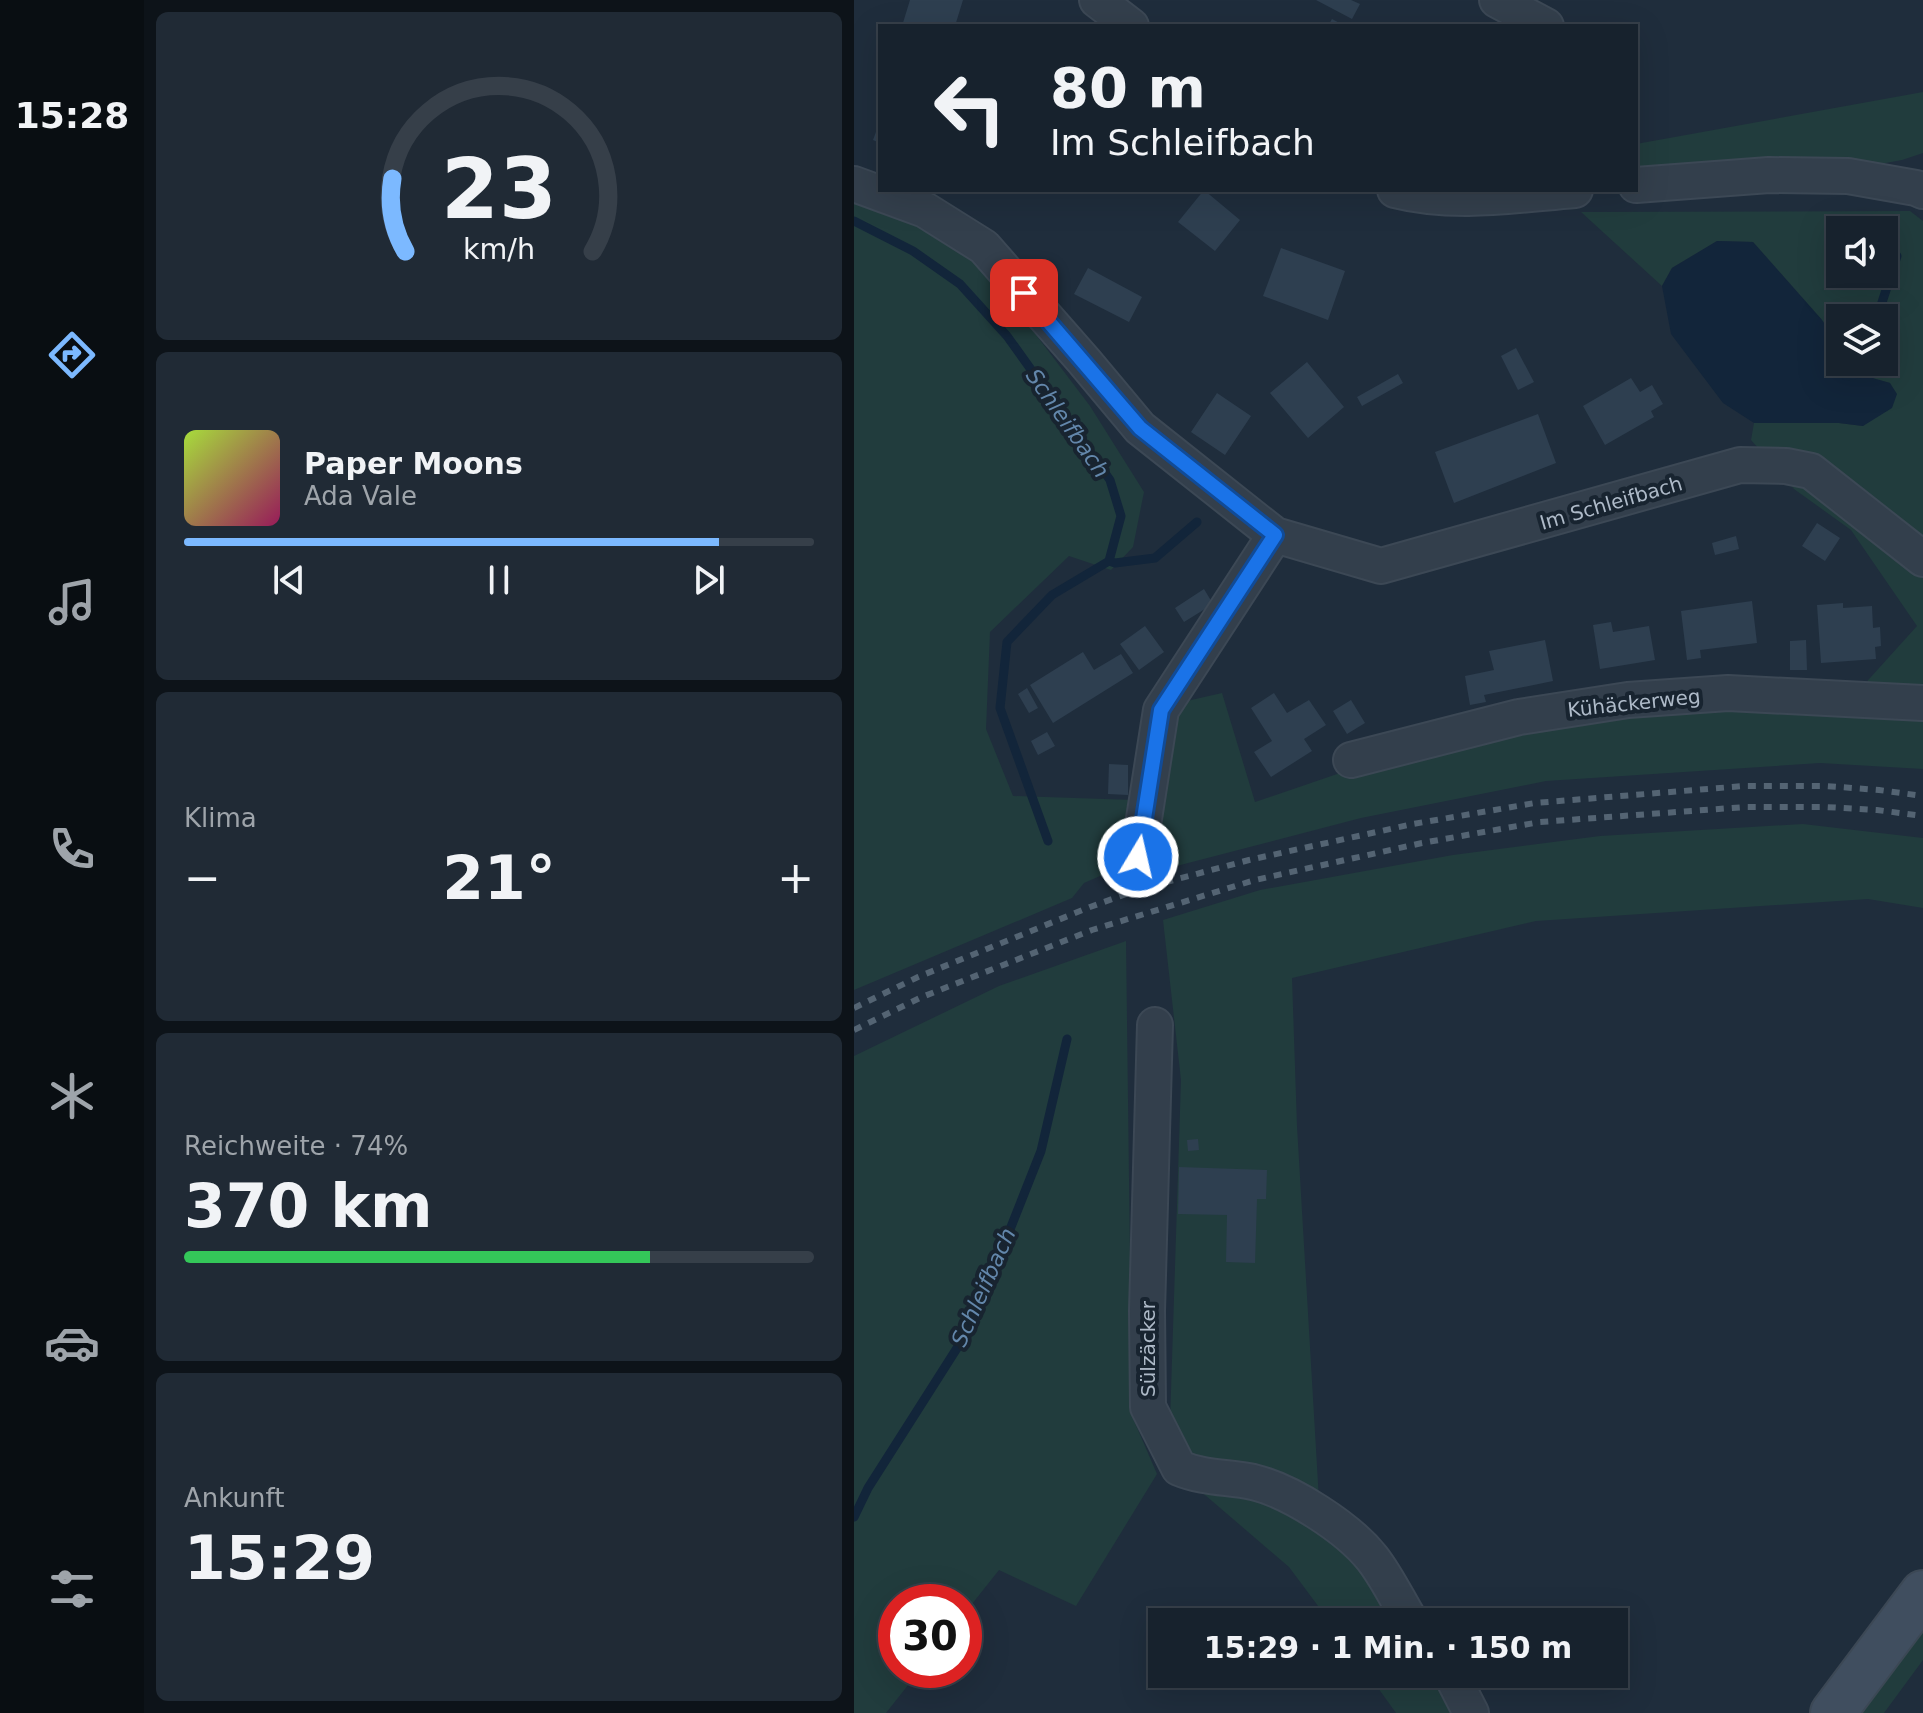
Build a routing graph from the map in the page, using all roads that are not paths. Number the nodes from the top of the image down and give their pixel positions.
1 (1097, 0) edge
2 (1497, 0) edge
3 (1128, 24) edge
4 (1542, 24) edge
5 (854, 184) edge
6 (1638, 185) edge
7 (1923, 191) edge
8 (1402, 192) edge
9 (1553, 192) edge
10 (1275, 535) junction
11 (1923, 559) edge
12 (1923, 703) edge
13 (1351, 760) dead end
14 (1138, 857) dead end
15 (1155, 1025) dead end
16 (1923, 1593) edge
17 (1402, 1608) edge
18 (1458, 1688) edge
19 (1471, 1713) edge
20 (1833, 1713) edge

1 - 3 street
2 - 4 street
5 - 10 street, Im Schleifbach
6 - 7 street
8 - 9 street
10 - 11 street, Im Schleifbach
10 - 14 street
12 - 13 street, Kühäckerweg
15 - 17 street, Sülzäcker
16 - 20 street
18 - 19 street

